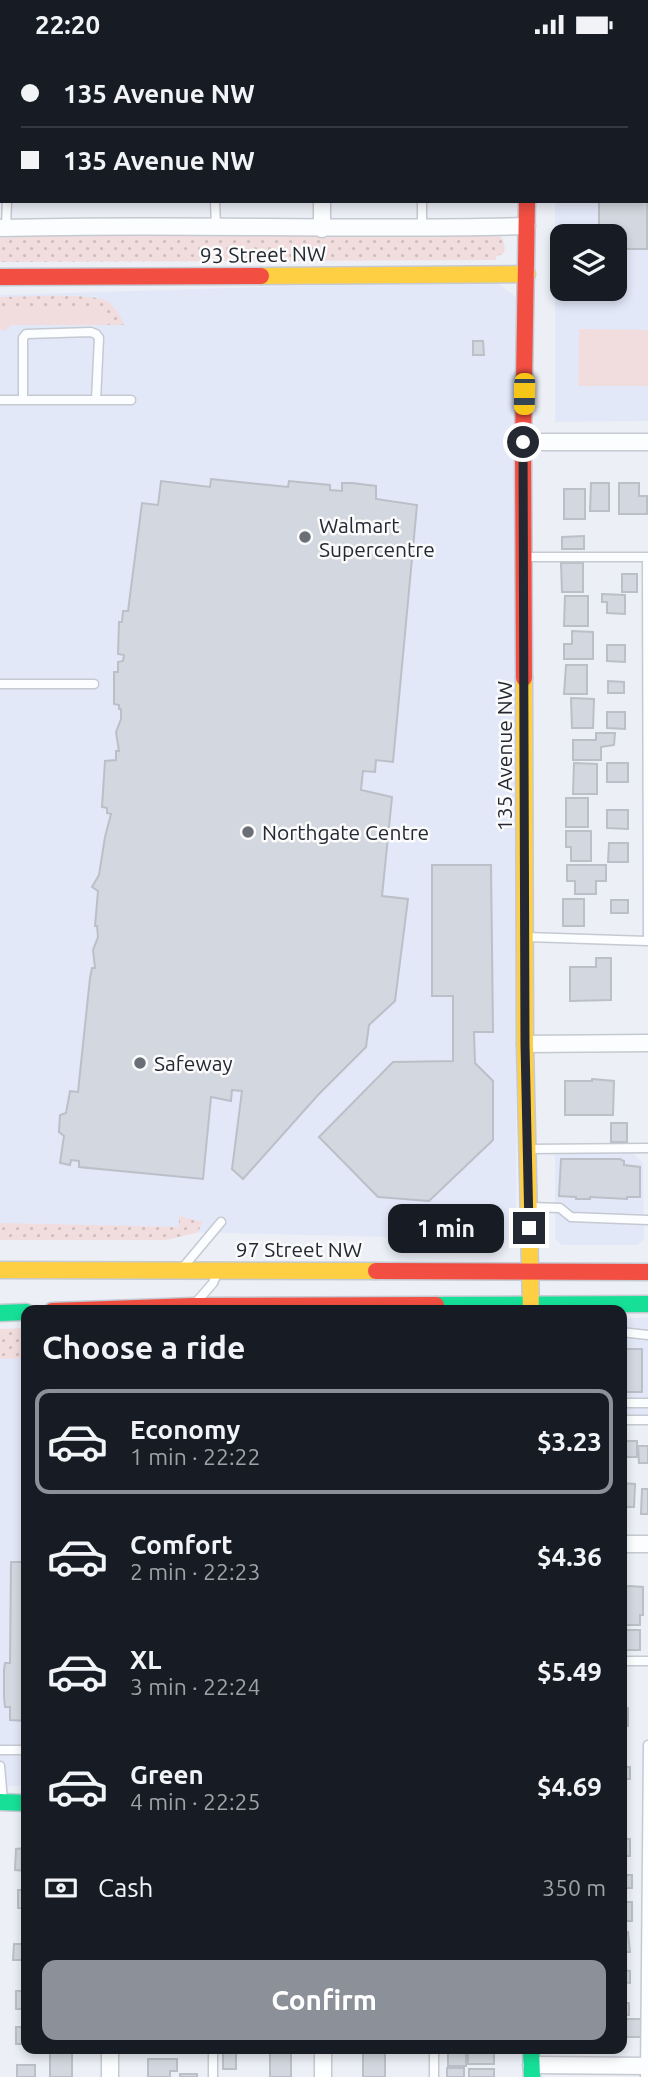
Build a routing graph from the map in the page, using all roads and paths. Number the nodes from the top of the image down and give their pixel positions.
1 (7, 203) edge
2 (215, 203) edge
3 (322, 203) edge
4 (422, 203) edge
5 (527, 203) edge
6 (216, 226) junction
7 (527, 226) junction
8 (3, 228) edge
9 (322, 229) junction
10 (422, 229) junction
11 (527, 274) junction
12 (0, 277) edge
13 (0, 400) edge
14 (23, 400) junction
15 (96, 400) junction
16 (131, 400) dead end
17 (523, 442) junction
18 (648, 442) edge
19 (524, 557) junction
20 (647, 557) edge
21 (0, 684) edge
22 (94, 684) dead end
23 (525, 937) junction
24 (647, 941) edge
25 (648, 1043) edge
26 (525, 1044) junction
27 (648, 1148) edge
28 (527, 1149) junction
29 (529, 1207) junction
30 (648, 1220) edge
31 (221, 1222) dead end
32 (645, 1269) edge
33 (0, 1270) edge
34 (182, 1270) junction
35 (217, 1270) junction
36 (530, 1270) junction
37 (648, 1304) edge
38 (193, 1305) edge
39 (531, 1305) edge
40 (627, 1307) edge
41 (21, 1312) edge
42 (2, 1313) edge
43 (627, 1333) edge
44 (648, 1335) edge
45 (627, 1403) edge
46 (648, 1403) edge
47 (627, 1420) edge
48 (648, 1420) edge
49 (627, 1544) edge
50 (648, 1544) edge
51 (627, 1661) edge
52 (648, 1661) edge
53 (648, 1745) edge
54 (0, 1750) edge
55 (21, 1750) edge
56 (0, 1767) edge
57 (2, 1802) edge
58 (21, 1803) edge
59 (647, 1954) edge
60 (110, 2054) edge
61 (213, 2054) edge
62 (323, 2054) edge
63 (433, 2054) edge
64 (531, 2064) edge
65 (646, 2069) edge
66 (110, 2077) edge
67 (213, 2077) edge
68 (323, 2077) edge
69 (434, 2077) edge

1 - 8 lane
2 - 6 lane
3 - 9 street
4 - 10 lane
5 - 7 street, 135 Avenue NW
6 - 8 street, 93 Street NW
6 - 9 street, 93 Street NW
7 - 10 street, 93 Street NW
7 - 11 street, 135 Avenue NW
9 - 10 street, 93 Street NW
11 - 12 street, 93 Street NW
11 - 17 street, 135 Avenue NW
13 - 14 lane
14 - 15 lane
14 - 15 lane
15 - 16 lane
17 - 18 street
17 - 19 street, 135 Avenue NW
19 - 20 lane
19 - 23 street, 135 Avenue NW
20 - 24 lane
21 - 22 lane
23 - 24 lane
23 - 26 street, 135 Avenue NW
25 - 26 street
26 - 28 street, 135 Avenue NW
27 - 28 lane
28 - 29 street, 135 Avenue NW
29 - 30 lane
29 - 36 street, 135 Avenue NW
31 - 34 lane
32 - 36 street, 97 Street NW
33 - 34 street, 97 Street NW
34 - 35 street, 97 Street NW
35 - 36 street, 97 Street NW
35 - 38 lane
36 - 39 street, 135 Avenue NW
37 - 40 street
41 - 42 street
43 - 44 lane
45 - 46 lane
47 - 48 lane
49 - 50 street
51 - 52 lane
53 - 59 lane
54 - 55 lane
56 - 57 lane
57 - 58 street
59 - 65 lane
60 - 66 street
61 - 67 lane
62 - 68 street
63 - 69 lane
64 - 65 street

